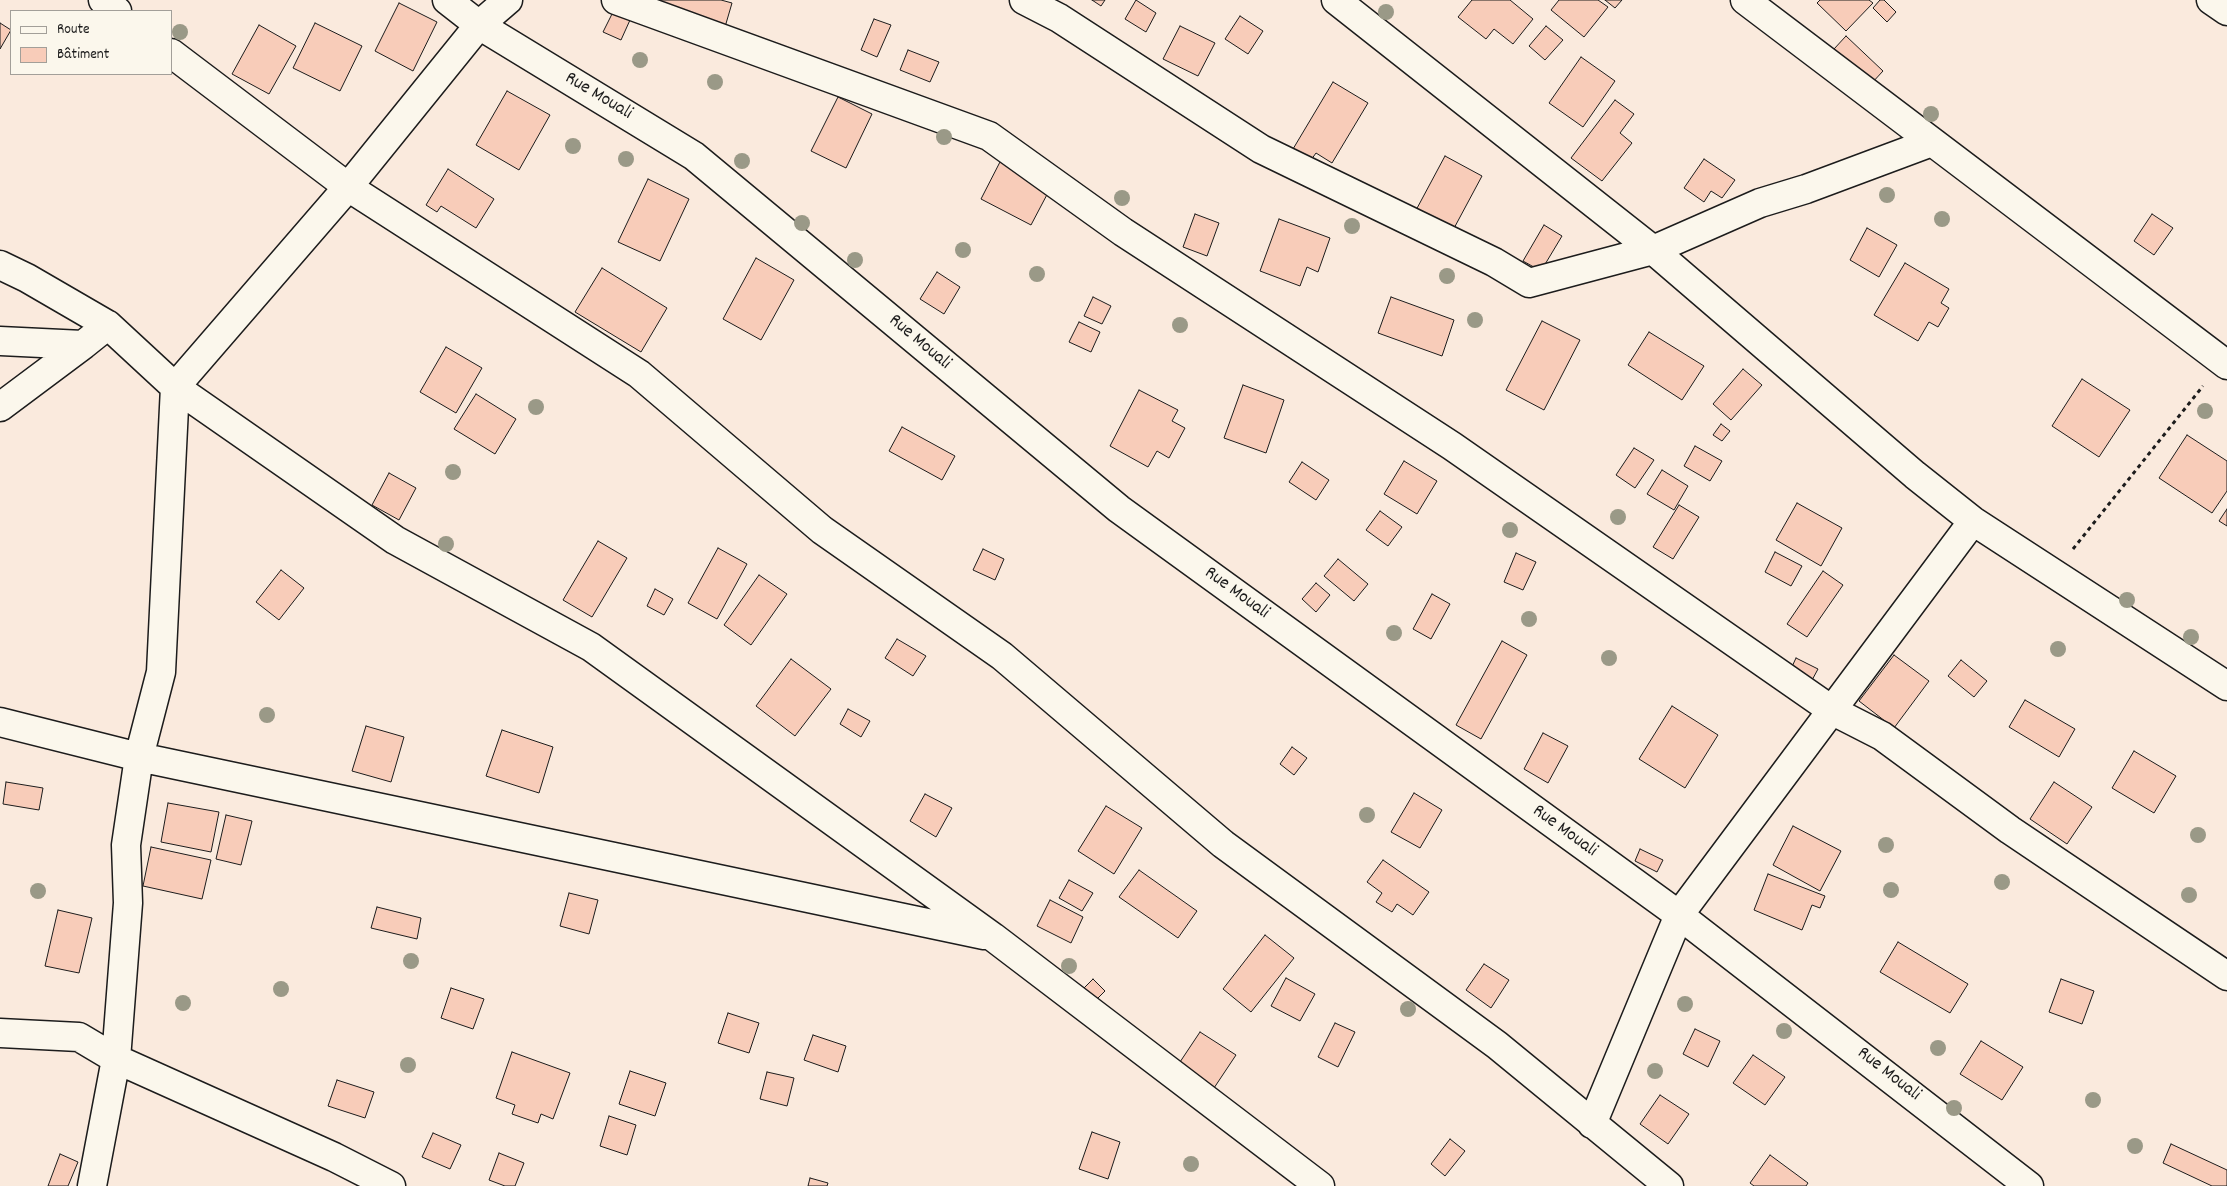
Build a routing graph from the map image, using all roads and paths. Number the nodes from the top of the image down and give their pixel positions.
1 (103, 0) edge
2 (447, 0) edge
3 (508, 0) edge
4 (616, 0) edge
5 (1024, 0) edge
6 (1336, 0) edge
7 (1745, 0) edge
8 (2211, 0) edge
9 (116, 10) edge
10 (2227, 11) edge
11 (479, 25) junction
12 (172, 55) edge
13 (1932, 142) junction
14 (348, 186) junction
15 (1653, 250) junction
16 (0, 265) edge
17 (108, 325) junction
18 (0, 341) edge
19 (83, 345) junction
20 (2225, 361) edge
21 (174, 387) junction
22 (0, 407) edge
23 (1974, 521) junction
24 (2054, 573) junction
25 (2227, 686) edge
26 (1832, 711) junction
27 (0, 722) edge
28 (139, 757) junction
29 (1679, 915) junction
30 (993, 937) junction
31 (2227, 976) edge
32 (0, 1033) edge
33 (116, 1059) junction
34 (1592, 1124) junction
35 (92, 1186) edge
36 (391, 1186) edge
37 (1320, 1186) edge
38 (1670, 1186) edge
39 (2029, 1186) edge

1 - 9 street
2 - 11 street, Rue Mouali
3 - 11 street
4 - 26 street
5 - 15 street
6 - 15 street
7 - 13 street
8 - 10 street
11 - 14 street
11 - 29 street, Rue Mouali
12 - 14 street
13 - 15 street
13 - 20 street
14 - 21 street
14 - 34 street
15 - 23 street
16 - 17 street
17 - 19 street
17 - 21 street
18 - 19 street
19 - 22 street
20 - 24 path
21 - 28 street
21 - 30 street
23 - 24 street
23 - 26 street
24 - 25 street
26 - 29 street
26 - 31 street
27 - 28 street
28 - 30 street
28 - 33 street
29 - 34 street
29 - 39 street, Rue Mouali
30 - 37 street
32 - 33 street
33 - 35 street
33 - 36 street
34 - 38 street

